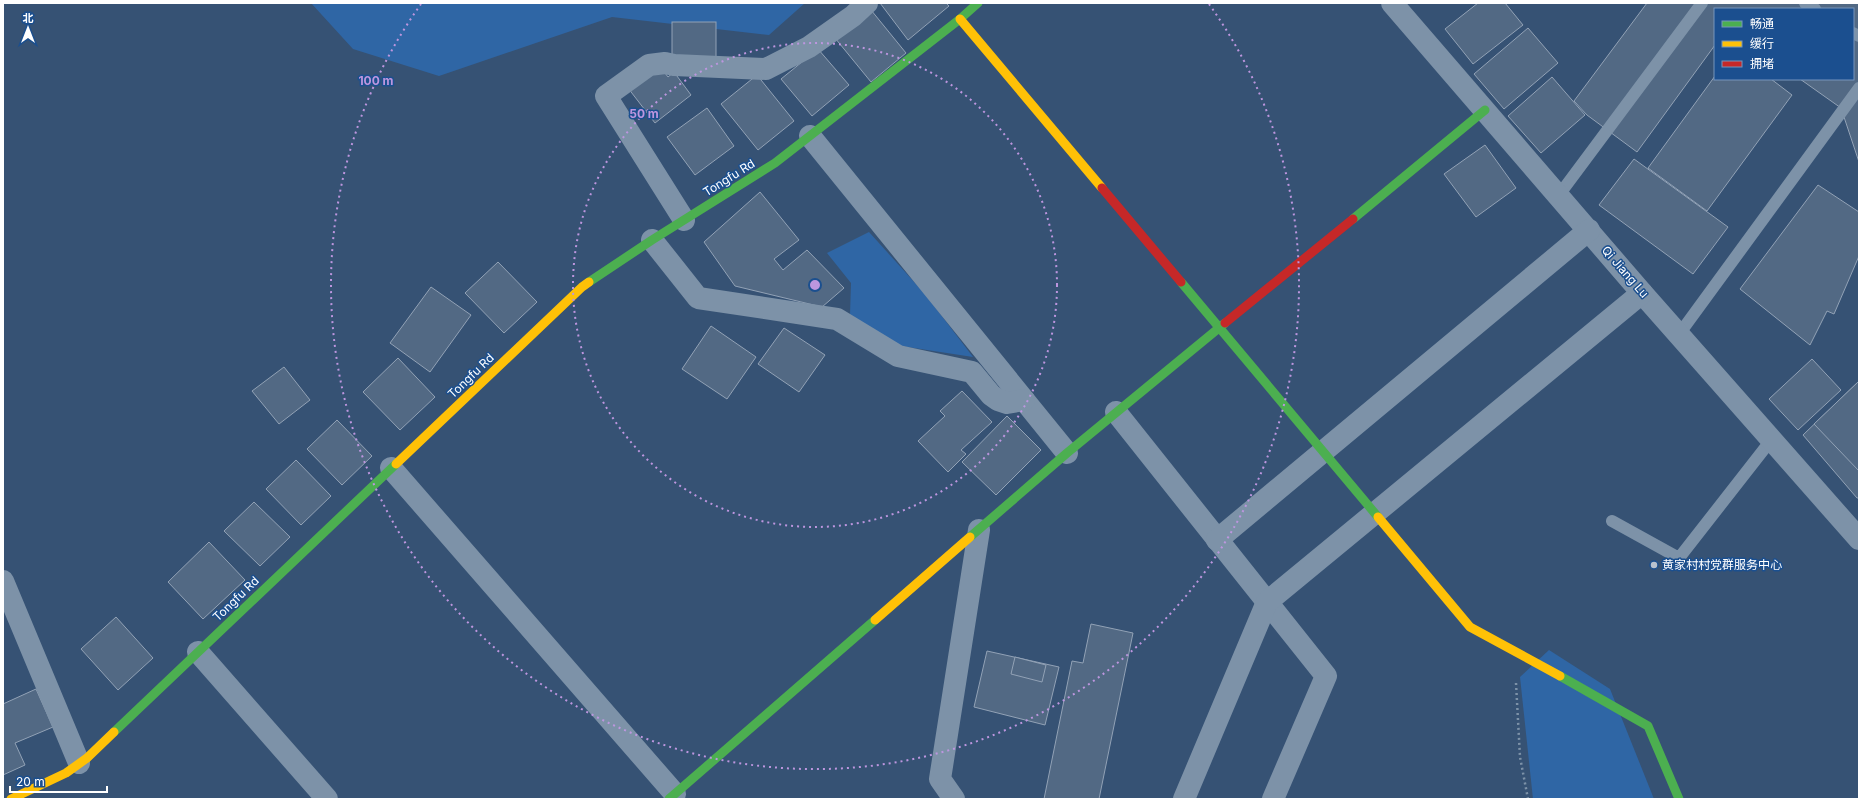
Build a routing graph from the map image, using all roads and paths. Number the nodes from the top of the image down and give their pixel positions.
1 (867, 3) edge
2 (978, 3) edge
3 (1392, 3) edge
4 (1702, 3) edge
5 (960, 19) junction
6 (1859, 88) edge
7 (1485, 110) junction
8 (810, 136) junction
9 (1559, 194) junction
10 (684, 220) junction
11 (1589, 230) junction
12 (652, 240) junction
13 (1642, 293) junction
14 (1219, 328) junction
15 (1680, 333) junction
16 (1024, 400) junction
17 (1116, 412) junction
18 (1772, 439) junction
19 (1323, 451) junction
20 (1067, 453) junction
21 (391, 468) junction
22 (1375, 514) junction
23 (1612, 521) dead end
24 (979, 530) junction
25 (1859, 539) edge
26 (1217, 540) junction
27 (3, 580) edge
28 (1267, 602) junction
29 (1516, 651) junction
30 (198, 652) junction
31 (79, 763) junction
32 (672, 796) edge
33 (11, 799) edge
34 (327, 799) edge
35 (954, 799) edge
36 (1184, 799) edge
37 (1273, 799) edge
38 (1528, 799) edge
39 (1679, 799) edge

1 - 10 street
2 - 5 street, Tongfu Rd
3 - 7 street, Qi Jiang Lu
4 - 9 lane
5 - 8 street, Tongfu Rd
5 - 14 street
6 - 15 lane
7 - 9 street, Qi Jiang Lu
7 - 14 street
8 - 10 street, Tongfu Rd
8 - 16 street
9 - 11 street, Qi Jiang Lu
10 - 12 street, Tongfu Rd
11 - 13 street, Qi Jiang Lu
11 - 19 street
12 - 16 street
12 - 21 street, Tongfu Rd
13 - 15 street, Qi Jiang Lu
13 - 22 street
14 - 17 street
14 - 19 street
15 - 18 street, Qi Jiang Lu
16 - 20 street
17 - 20 street
17 - 26 street
18 - 23 lane
18 - 25 street, Qi Jiang Lu
19 - 22 street
19 - 26 street
20 - 24 street
21 - 30 street, Tongfu Rd
21 - 32 street
22 - 28 street
22 - 29 street
24 - 32 street
24 - 35 street
26 - 28 street
27 - 31 street
28 - 36 street
28 - 37 street
29 - 38 path
29 - 39 street
30 - 31 street, Tongfu Rd
30 - 34 street
31 - 33 street, Tongfu Rd

